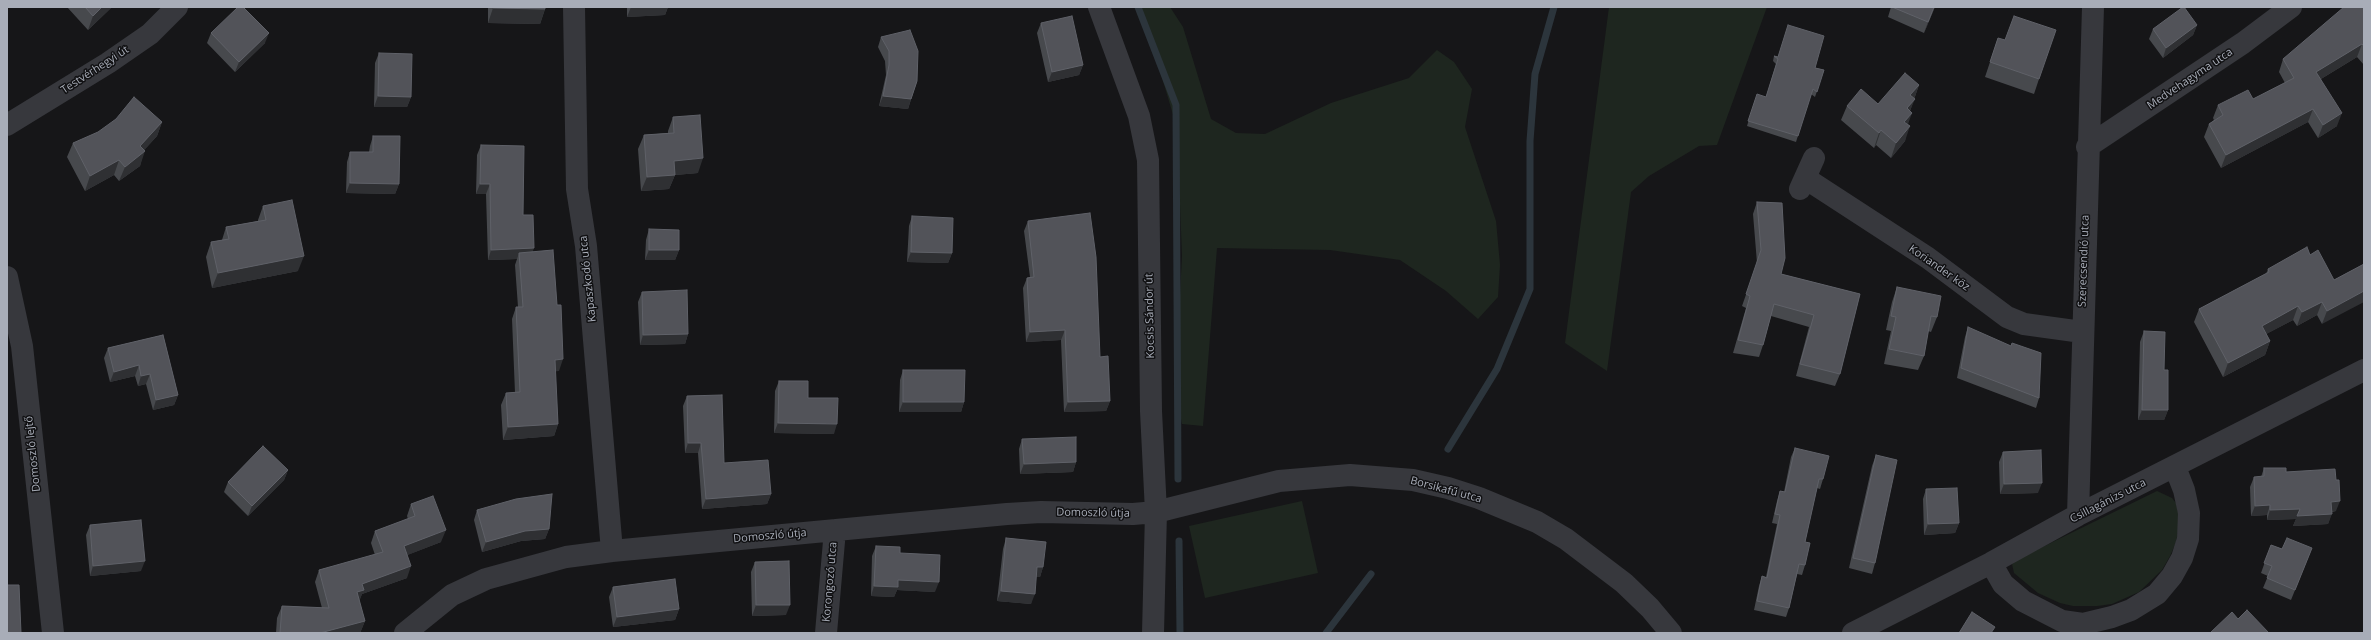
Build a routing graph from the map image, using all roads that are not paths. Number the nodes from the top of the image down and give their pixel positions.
1 (177, 7) edge
2 (574, 7) edge
3 (1099, 7) edge
4 (2093, 7) edge
5 (2291, 7) edge
6 (7, 125) edge
7 (2087, 147) junction
8 (1814, 158) dead end
9 (7, 277) edge
10 (2082, 332) junction
11 (2364, 370) edge
12 (2175, 467) junction
13 (1156, 512) junction
14 (2078, 515) junction
15 (835, 530) junction
16 (612, 551) junction
17 (1991, 563) junction
18 (2083, 628) edge
19 (53, 633) edge
20 (405, 633) edge
21 (826, 633) edge
22 (1154, 633) edge
23 (1671, 633) edge
24 (1853, 633) edge

1 - 6 street, Testvérhegyi út
2 - 16 street, Kapaszkodó utca
3 - 13 street, Kocsis Sándor út
4 - 7 street, Szerecsendió utca
5 - 7 street, Medvehagyma utca
7 - 10 street, Szerecsendió utca
8 - 10 street, Koriander köz
9 - 19 street, Domoszló lejtő
10 - 14 street, Szerecsendió utca
11 - 12 street, Csillagánizs utca
12 - 14 street, Csillagánizs utca
12 - 18 street
13 - 15 street, Domoszló útja
13 - 22 street, Kocsis Sándor út
13 - 23 street, Borsikafű utca
14 - 17 street, Csillagánizs utca
15 - 16 street, Domoszló útja
15 - 21 street, Korongozó utca
16 - 20 street, Domoszló útja
17 - 18 street
17 - 24 street, Csillagánizs utca

